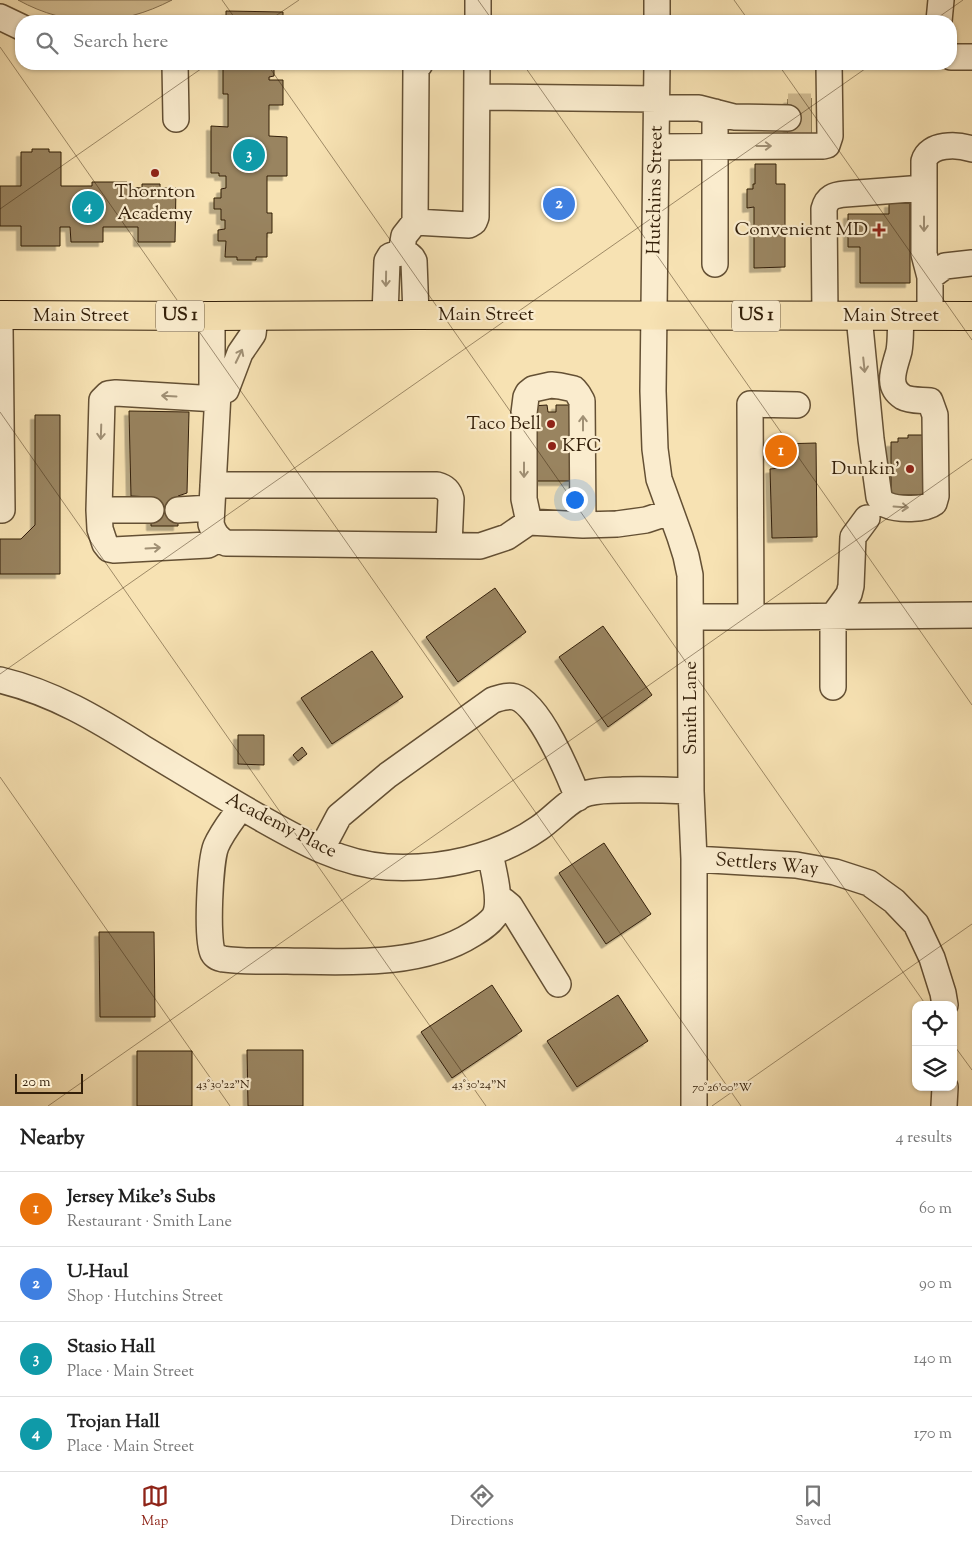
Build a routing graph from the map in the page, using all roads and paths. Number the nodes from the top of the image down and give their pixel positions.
1 (478, 0) edge
2 (657, 0) edge
3 (941, 0) edge
4 (478, 15) edge
5 (657, 15) edge
6 (940, 15) edge
7 (0, 17) edge
8 (15, 24) edge
9 (972, 56) edge
10 (957, 57) edge
11 (175, 70) edge
12 (416, 70) edge
13 (477, 70) edge
14 (657, 70) edge
15 (827, 70) edge
16 (477, 97) junction
17 (657, 104) junction
18 (724, 115) junction
19 (810, 117) junction
20 (176, 119) dead end
21 (715, 146) junction
22 (656, 147) junction
23 (972, 149) edge
24 (924, 188) junction
25 (415, 222) junction
26 (401, 253) junction
27 (972, 263) edge
28 (715, 264) dead end
29 (930, 276) junction
30 (0, 315) edge
31 (385, 315) junction
32 (416, 315) junction
33 (212, 316) junction
34 (255, 316) junction
35 (654, 316) junction
36 (826, 316) junction
37 (859, 316) junction
38 (930, 316) junction
39 (972, 316) edge
40 (901, 317) junction
41 (0, 328) edge
42 (218, 396) junction
43 (797, 405) dead end
44 (212, 496) junction
45 (0, 510) edge
46 (99, 510) junction
47 (151, 510) dead end
48 (178, 510) dead end
49 (670, 512) junction
50 (868, 518) dead end
51 (529, 522) junction
52 (584, 525) junction
53 (219, 539) junction
54 (448, 545) junction
55 (972, 615) edge
56 (833, 616) junction
57 (691, 617) junction
58 (751, 617) junction
59 (0, 680) edge
60 (833, 687) dead end
61 (691, 791) junction
62 (578, 798) junction
63 (241, 807) junction
64 (321, 850) junction
65 (490, 853) junction
66 (694, 859) junction
67 (498, 899) junction
68 (558, 984) dead end
69 (944, 1001) edge
70 (945, 1091) edge
71 (694, 1106) edge
72 (944, 1106) edge

1 - 4 street
2 - 5 street
3 - 6 street
7 - 8 street
9 - 10 street
11 - 20 street
12 - 25 street
13 - 16 street
14 - 17 street, Hutchins Street
15 - 19 street
16 - 17 street
16 - 25 street
17 - 18 street
17 - 22 street, Hutchins Street
18 - 19 street
18 - 21 street
21 -> 19 street
21 - 22 street
21 - 28 street
22 - 35 street, Hutchins Street
23 - 24 street
24 -> 29 street
24 - 36 street
25 - 26 street
26 -> 31 street
26 - 32 street
27 - 29 street
29 - 38 street
30 - 33 main road, Main Street / US 1
31 - 32 main road, Main Street / US 1
31 - 34 main road, Main Street / US 1
32 - 35 main road, Main Street / US 1
33 - 34 main road, Main Street / US 1
33 - 42 street
42 -> 34 street
35 - 36 main road, Main Street / US 1
35 - 49 street, Smith Lane
36 - 37 main road, Main Street / US 1
37 - 40 main road, Main Street / US 1
37 -> 40 street
38 - 39 main road, Main Street / US 1
38 - 40 main road, Main Street / US 1
41 - 45 street
42 - 44 street
42 -> 46 street
43 - 58 street
44 - 48 street
44 - 53 street
44 - 54 street
46 - 47 street
46 -> 53 street
49 - 52 street
49 - 57 street, Smith Lane
50 - 56 street
51 - 52 street
52 -> 51 street
51 - 54 street
53 - 54 street
55 - 56 street
56 - 58 street
56 - 60 street
57 - 58 street
57 - 61 street, Smith Lane
59 - 63 street, Academy Place
61 - 62 street, Academy Place
61 - 66 street, Smith Lane
62 - 64 street
62 - 65 street, Academy Place
63 - 64 street, Academy Place
63 - 67 street
64 - 65 street, Academy Place
65 - 67 street
66 - 69 street, Settlers Way
66 - 71 street, Smith Lane
67 - 68 street
70 - 72 street

